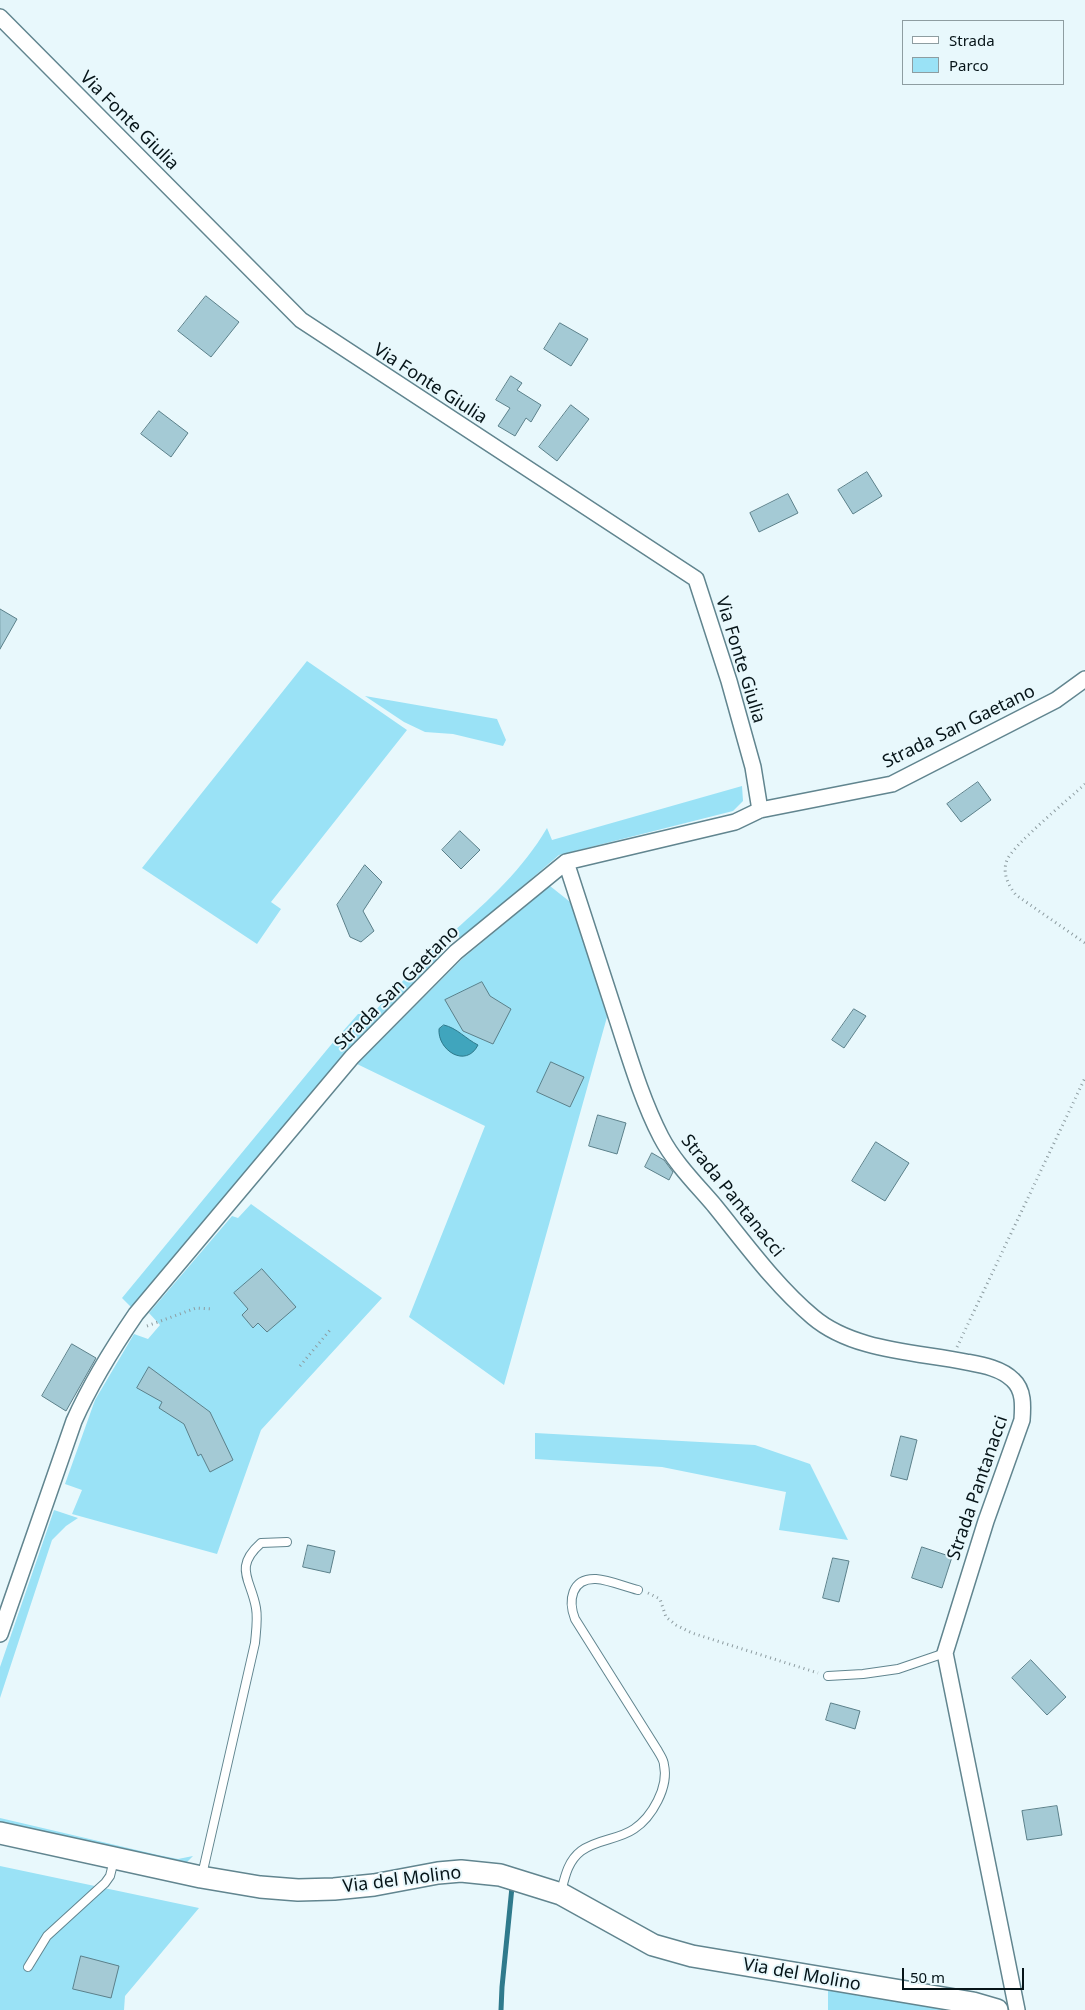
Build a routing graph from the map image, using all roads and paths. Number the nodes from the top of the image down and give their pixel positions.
1 (0, 17) edge
2 (1085, 679) edge
3 (1085, 784) edge
4 (760, 810) junction
5 (566, 862) junction
6 (1085, 943) edge
7 (1085, 1078) edge
8 (212, 1309) dead end
9 (146, 1326) dead end
10 (330, 1330) dead end
11 (951, 1359) junction
12 (300, 1366) dead end
13 (287, 1542) dead end
14 (638, 1590) joint
15 (0, 1634) edge
16 (945, 1653) junction
17 (828, 1676) joint
18 (0, 1833) edge
19 (114, 1858) junction
20 (201, 1877) junction
21 (561, 1894) junction
22 (28, 1967) dead end
23 (997, 2010) edge
24 (1017, 2010) edge

1 - 4 street, Via Fonte Giulia
2 - 4 street, Strada San Gaetano
3 - 6 path
4 - 5 street, Strada San Gaetano
5 - 11 street, Strada Pantanacci
5 - 15 street, Strada San Gaetano
7 - 11 path
8 - 9 path
10 - 12 path
11 - 16 street, Strada Pantanacci
13 - 20 lane
14 - 17 path
14 - 21 lane
16 - 17 lane
16 - 24 street, Strada Pantanacci
18 - 19 street, Via del Molino
19 - 20 street, Via del Molino
19 - 22 lane
20 - 21 street, Via del Molino
21 - 23 street, Via del Molino

